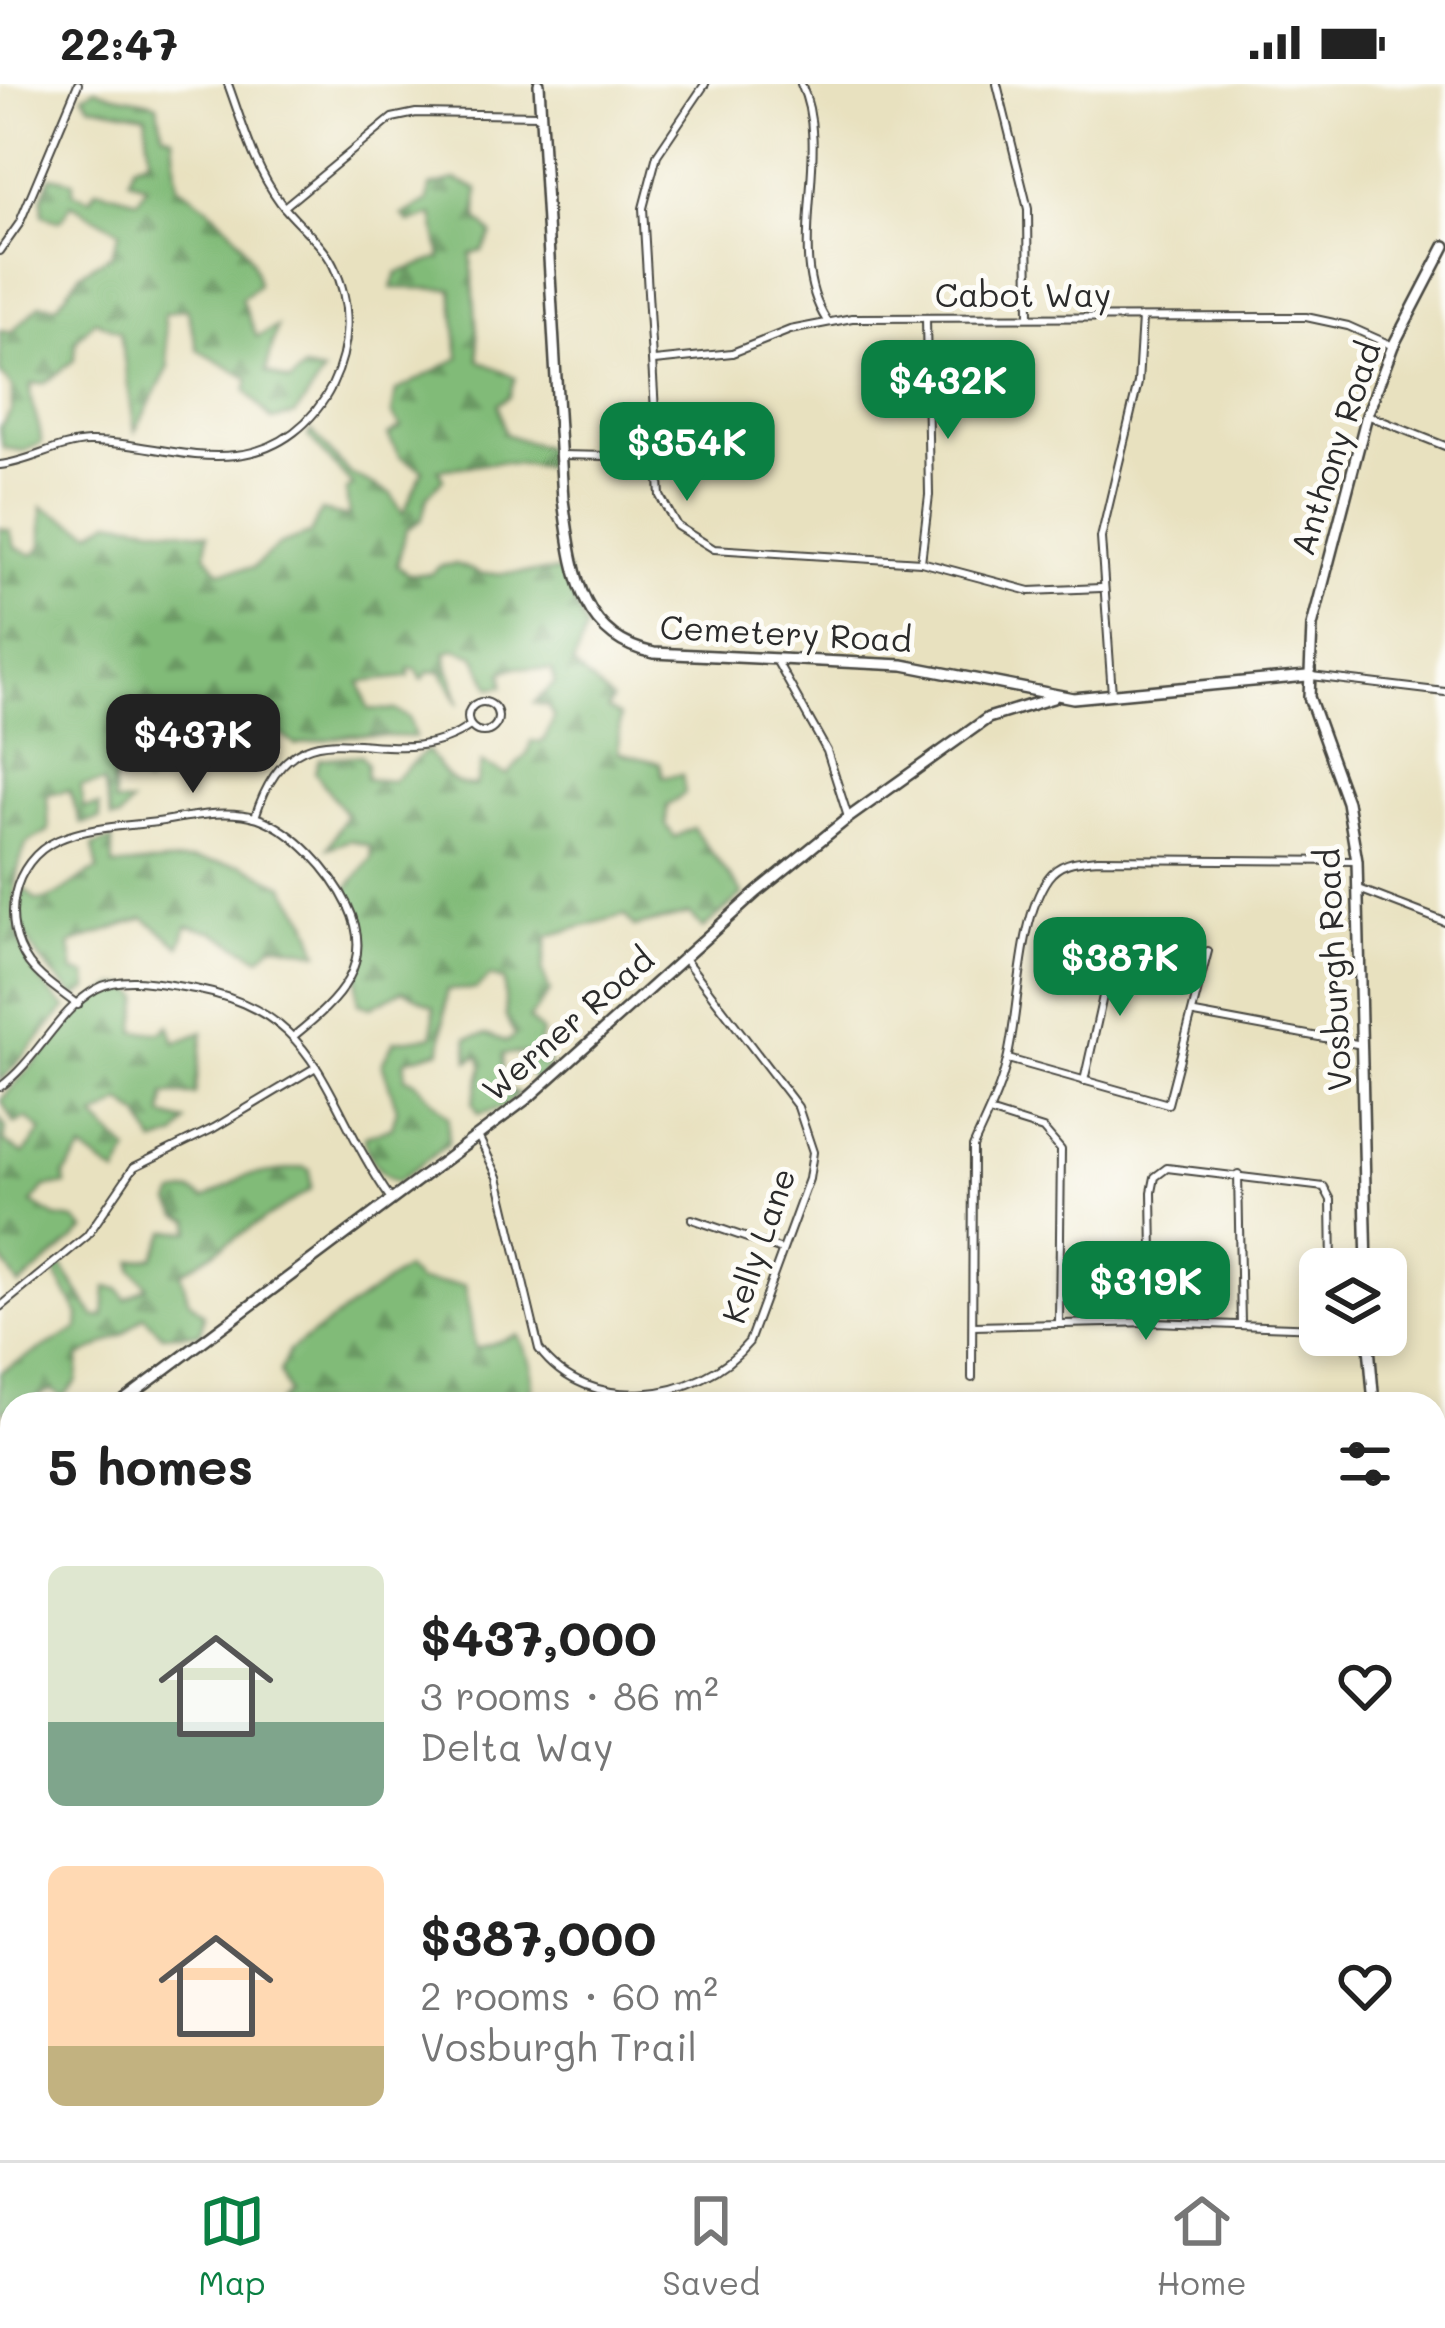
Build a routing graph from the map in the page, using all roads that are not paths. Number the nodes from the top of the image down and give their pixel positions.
1 (78, 84) edge
2 (228, 84) edge
3 (539, 84) edge
4 (705, 84) edge
5 (801, 84) edge
6 (998, 84) edge
7 (538, 115) junction
8 (284, 207) junction
9 (1445, 246) edge
10 (0, 251) edge
11 (1142, 316) junction
12 (1029, 317) junction
13 (926, 318) junction
14 (827, 320) junction
15 (1393, 346) junction
16 (654, 361) junction
17 (1367, 415) junction
18 (1445, 446) edge
19 (558, 455) junction
20 (657, 458) junction
21 (0, 465) edge
22 (921, 562) junction
23 (1101, 588) junction
24 (775, 658) junction
25 (1307, 676) junction
26 (1445, 692) edge
27 (1112, 694) junction
28 (1057, 697) junction
29 (470, 726) junction
30 (256, 818) junction
31 (848, 818) junction
32 (1357, 861) junction
33 (1359, 889) junction
34 (1445, 922) edge
35 (1114, 947) dead end
36 (1208, 951) dead end
37 (683, 957) junction
38 (78, 1005) junction
39 (1195, 1014) junction
40 (295, 1035) junction
41 (1362, 1045) junction
42 (1008, 1058) junction
43 (316, 1067) junction
44 (1084, 1082) junction
45 (0, 1087) edge
46 (992, 1113) junction
47 (478, 1136) junction
48 (1238, 1174) junction
49 (391, 1200) junction
50 (692, 1219) dead end
51 (1332, 1248) edge
52 (1367, 1248) edge
53 (782, 1250) junction
54 (0, 1307) edge
55 (1154, 1322) junction
56 (1059, 1324) junction
57 (1241, 1324) junction
58 (973, 1327) junction
59 (1299, 1327) edge
60 (1370, 1356) edge
61 (972, 1378) dead end
62 (135, 1392) edge
63 (628, 1392) edge
64 (644, 1392) edge
65 (1373, 1392) edge

1 - 10 street
2 - 8 street
3 - 7 street, Cemetery Road
4 - 16 street
5 - 14 street
6 - 12 street
7 - 8 street
7 - 19 street, Cemetery Road
8 - 21 street
9 - 15 street, Anthony Road
11 - 12 street, Cabot Way
11 - 15 street, Cabot Way
11 - 23 street
12 - 13 street, Cabot Way
13 - 14 street, Cabot Way
13 - 22 street
14 - 16 street, Cabot Way
15 - 17 street, Anthony Road
16 - 20 street
17 - 18 street
17 - 25 street, Anthony Road
19 - 20 street
19 - 24 street, Cemetery Road
20 - 22 street
22 - 23 street
23 - 27 street
24 - 28 street, Cemetery Road
24 - 31 street
25 - 26 street
25 - 27 street, Cemetery Road
25 - 32 street, Vosburgh Road
27 - 28 street, Cemetery Road
28 - 31 street, Werner Road
29 - 29 street
29 - 30 street
30 - 38 street
30 - 40 street
31 - 37 street, Werner Road
32 - 33 street, Vosburgh Road
32 - 42 street
33 - 34 street
33 - 41 street, Vosburgh Road
35 - 44 street
36 - 39 street
37 - 47 street, Werner Road
37 - 53 street, Kelly Lane
38 - 40 street
38 - 45 street
39 - 41 street
39 - 44 street
40 - 43 street
41 - 52 street, Vosburgh Road
42 - 44 street
42 - 46 street
43 - 49 street
43 - 54 street
46 - 56 street
46 - 58 street
47 - 49 street, Werner Road
47 - 63 street, Kelly Lane
48 - 51 street
48 - 55 street
48 - 57 street
49 - 62 street, Werner Road
50 - 53 street
53 - 64 street, Kelly Lane
55 - 56 street
55 - 57 street
56 - 58 street
57 - 59 street
58 - 61 street
60 - 65 street

